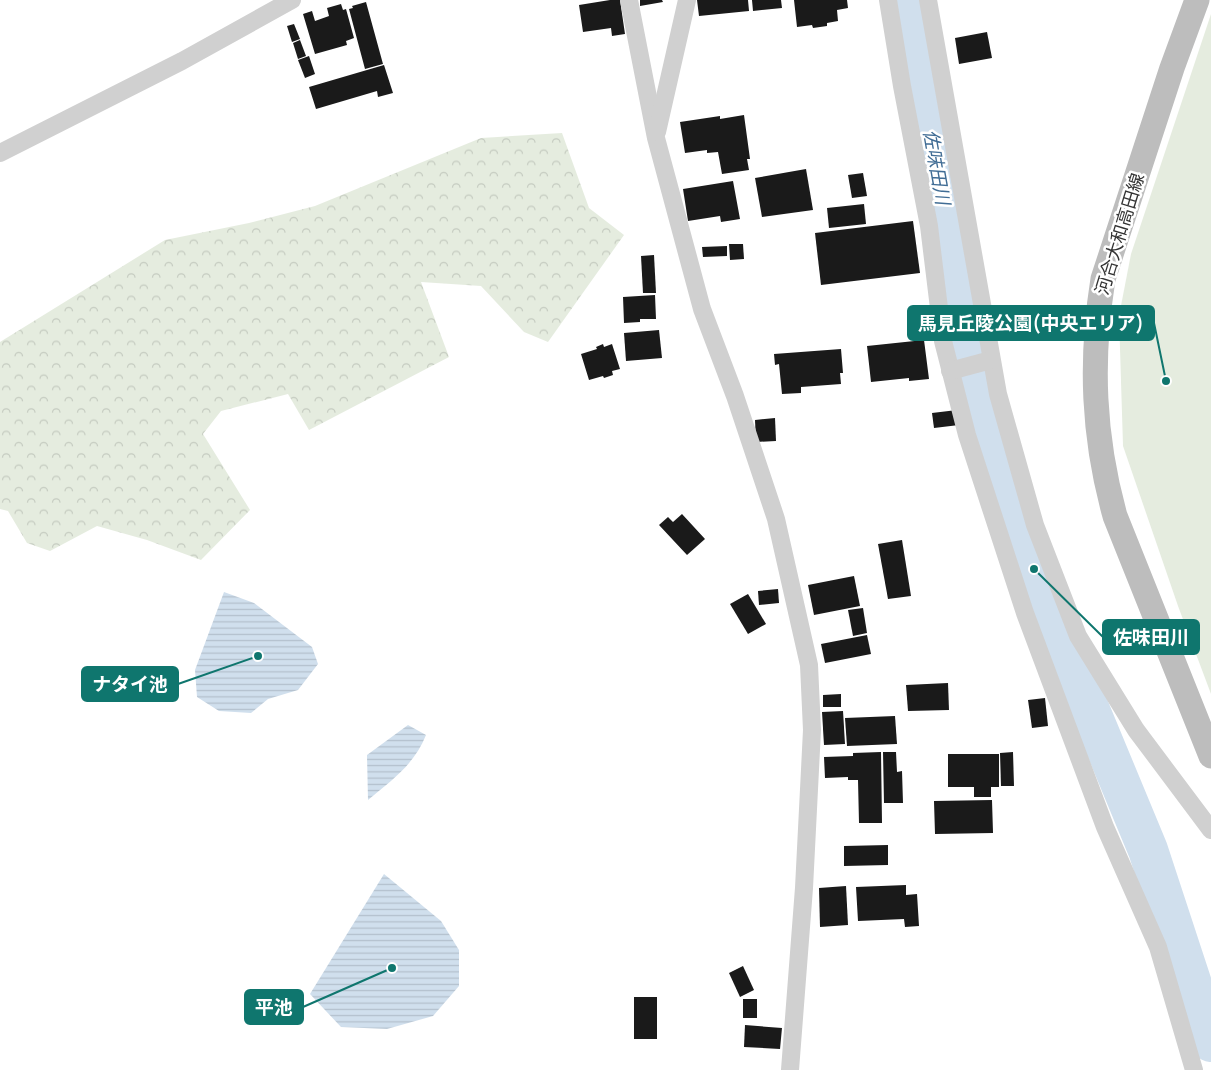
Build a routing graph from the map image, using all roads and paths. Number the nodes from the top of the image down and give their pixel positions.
1 (292, 0) edge
2 (629, 0) edge
3 (687, 0) edge
4 (888, 0) edge
5 (928, 0) edge
6 (1197, 0) edge
7 (656, 138) junction
8 (0, 153) edge
9 (991, 360) junction
10 (950, 371) junction
11 (1211, 756) edge
12 (1211, 830) edge
13 (790, 1070) edge
14 (1194, 1070) edge

1 - 8 street
2 - 7 street
3 - 7 street
4 - 10 street
5 - 9 street
6 - 11 main road, 河合大和高田線
7 - 13 street
9 - 10 street
9 - 12 street
10 - 14 street

